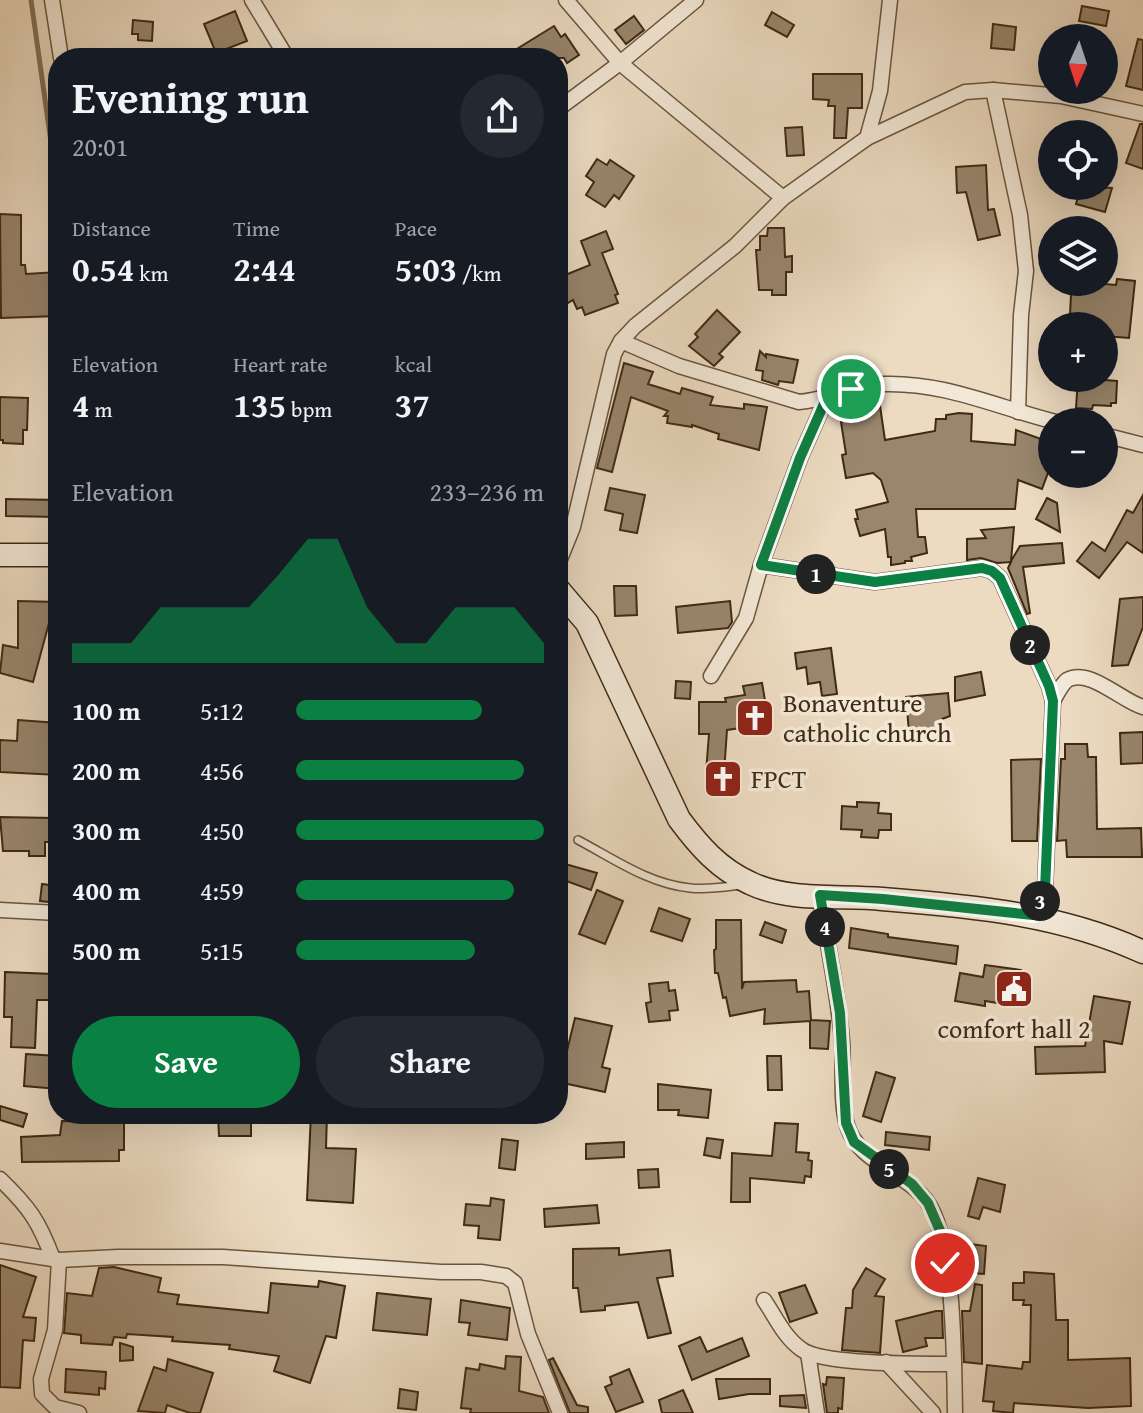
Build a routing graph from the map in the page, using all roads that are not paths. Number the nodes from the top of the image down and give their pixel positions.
1 (52, 0) edge
2 (252, 0) edge
3 (566, 0) edge
4 (696, 0) edge
5 (890, 0) edge
6 (59, 48) edge
7 (281, 48) edge
8 (620, 63) junction
9 (993, 90) junction
10 (568, 102) edge
11 (1143, 114) edge
12 (867, 138) junction
13 (783, 198) junction
14 (621, 341) junction
15 (827, 397) junction
16 (1018, 412) junction
17 (1038, 417) edge
18 (1118, 439) edge
19 (1143, 445) edge
20 (568, 543) edge
21 (0, 555) edge
22 (48, 555) edge
23 (761, 565) junction
24 (568, 601) edge
25 (711, 676) dead end
26 (1053, 701) junction
27 (1143, 707) edge
28 (578, 840) dead end
29 (751, 884) junction
30 (820, 895) junction
31 (0, 910) edge
32 (48, 912) edge
33 (1033, 915) junction
34 (1143, 952) edge
35 (0, 1179) edge
36 (0, 1251) edge
37 (56, 1260) junction
38 (764, 1300) dead end
39 (808, 1353) junction
40 (886, 1362) junction
41 (954, 1364) junction
42 (79, 1413) edge
43 (560, 1413) edge
44 (817, 1413) edge
45 (933, 1413) edge
46 (955, 1413) edge

1 - 6 street
2 - 7 street
3 - 8 street
4 - 8 street
5 - 12 street
8 - 10 street
8 - 13 street
9 - 11 street
9 - 12 street
9 - 16 street
12 - 13 street
13 - 14 street
14 - 15 street
14 - 20 street
15 - 16 street
15 - 23 street
16 - 17 street
18 - 19 street
21 - 22 street
23 - 25 street
23 - 26 street
24 - 29 street
26 - 27 street
26 - 33 street
28 - 29 lane
29 - 30 street
30 - 33 street
30 - 41 street
31 - 32 street
33 - 34 street
35 - 37 street
36 - 37 street
37 - 42 street
37 - 43 street
38 - 39 street
39 - 40 street
39 - 44 street
40 - 41 street
40 - 45 street
41 - 46 street

